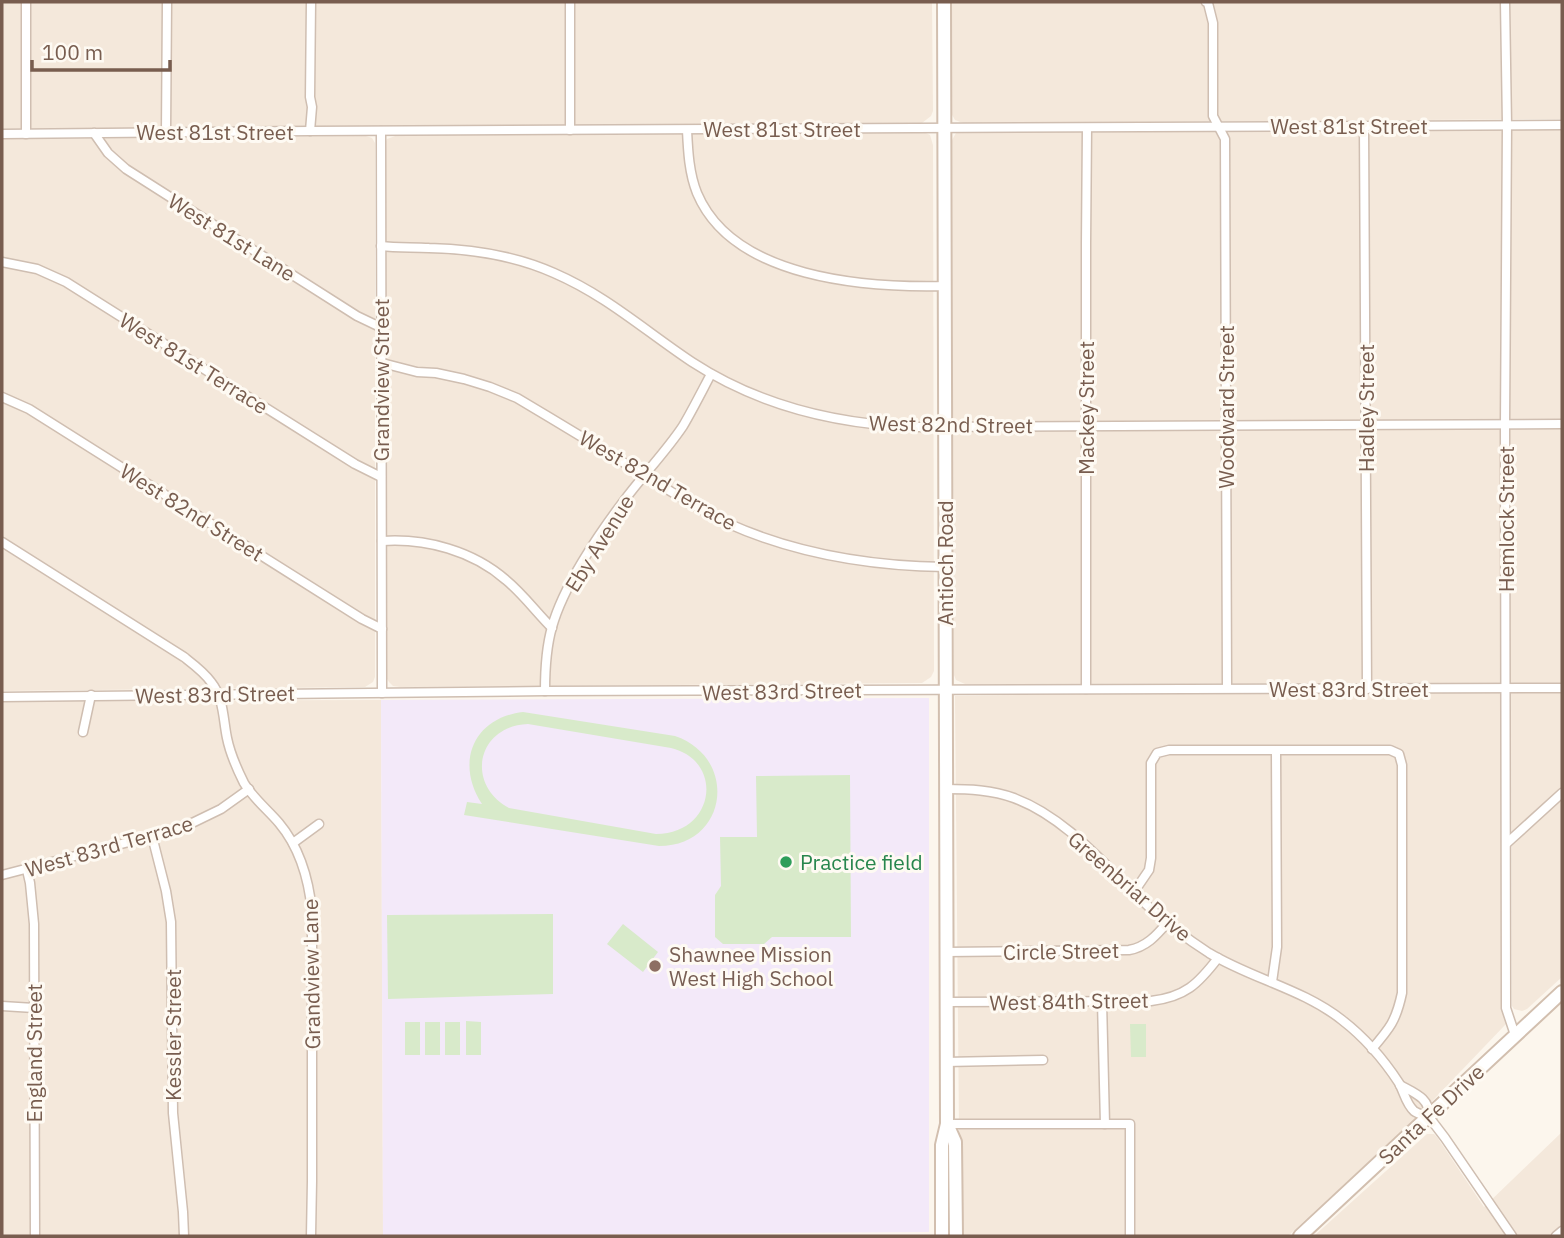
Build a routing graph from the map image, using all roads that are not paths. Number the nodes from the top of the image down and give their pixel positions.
1 (26, 2) edge
2 (167, 2) edge
3 (311, 2) edge
4 (570, 2) edge
5 (944, 2) edge
6 (1207, 2) edge
7 (1505, 2) edge
8 (1507, 125) junction
9 (1562, 125) edge
10 (1219, 127) junction
11 (1364, 127) junction
12 (944, 128) junction
13 (1087, 128) junction
14 (570, 130) junction
15 (687, 130) junction
16 (310, 131) junction
17 (381, 131) junction
18 (166, 132) junction
19 (94, 133) junction
20 (2, 134) edge
21 (26, 134) junction
22 (381, 246) junction
23 (2, 262) edge
24 (946, 286) junction
25 (380, 327) junction
26 (382, 363) junction
27 (711, 374) junction
28 (2, 397) edge
29 (1505, 424) junction
30 (1562, 424) edge
31 (1086, 425) junction
32 (1226, 425) junction
33 (1366, 425) junction
34 (946, 426) junction
35 (644, 475) junction
36 (380, 477) junction
37 (382, 541) junction
38 (2, 542) edge
39 (945, 567) junction
40 (552, 628) junction
41 (382, 629) junction
42 (1227, 688) junction
43 (1507, 688) junction
44 (1562, 688) edge
45 (946, 689) junction
46 (1086, 689) junction
47 (1367, 689) junction
48 (545, 691) junction
49 (382, 693) junction
50 (219, 694) junction
51 (91, 695) junction
52 (2, 697) edge
53 (83, 732) dead end
54 (1276, 751) junction
55 (249, 789) junction
56 (946, 789) junction
57 (1562, 793) edge
58 (319, 824) dead end
59 (152, 836) junction
60 (1507, 842) junction
61 (293, 843) junction
62 (27, 870) junction
63 (2, 875) edge
64 (1134, 892) junction
65 (1167, 923) junction
66 (945, 952) junction
67 (1218, 958) junction
68 (1272, 982) junction
69 (1562, 992) edge
70 (1102, 1001) junction
71 (945, 1002) junction
72 (2, 1006) edge
73 (34, 1008) junction
74 (1515, 1035) junction
75 (1372, 1049) junction
76 (1043, 1060) dead end
77 (946, 1062) junction
78 (1400, 1085) junction
79 (1429, 1117) junction
80 (947, 1124) junction
81 (1105, 1125) junction
82 (1562, 1231) edge
83 (35, 1236) edge
84 (184, 1236) edge
85 (311, 1236) edge
86 (942, 1236) edge
87 (956, 1236) edge
88 (1130, 1236) edge
89 (1300, 1236) edge
90 (1512, 1236) edge
91 (1556, 1236) edge

1 - 21 street
2 - 18 street
3 - 16 street
4 - 14 street
5 - 12 main road, Antioch Road
6 - 10 street, Woodward Street
7 - 8 street, Hemlock Street
8 - 9 street, West 81st Street
8 - 11 street, West 81st Street
8 - 29 street, Hemlock Street
10 - 11 street, West 81st Street
10 - 13 street, West 81st Street
10 - 32 street, Woodward Street
11 - 33 street, Hadley Street
12 - 13 street, West 81st Street
12 - 15 street, West 81st Street
12 - 24 main road, Antioch Road
13 - 31 street, Mackey Street
14 - 15 street, West 81st Street
14 - 17 street, West 81st Street
15 - 24 street
16 - 17 street, West 81st Street
16 - 18 street, West 81st Street
17 - 22 street, Grandview Street
18 - 19 street, West 81st Street
19 - 21 street, West 81st Street
19 - 25 street, West 81st Lane
20 - 21 street, West 81st Street
22 - 25 street, Grandview Street
22 - 27 street, West 82nd Street
23 - 36 street, West 81st Terrace
24 - 34 main road, Antioch Road
25 - 26 street, Grandview Street
26 - 35 street, West 82nd Terrace
26 - 36 street, Grandview Street
27 - 34 street, West 82nd Street
27 - 35 street, Eby Avenue
28 - 41 street, West 82nd Street
29 - 30 street, West 82nd Street
29 - 33 street, West 82nd Street
29 - 43 street, Hemlock Street
31 - 32 street, West 82nd Street
31 - 34 street, West 82nd Street
31 - 46 street, Mackey Street
32 - 33 street, West 82nd Street
32 - 42 street, Woodward Street
33 - 47 street, Hadley Street
34 - 39 main road, Antioch Road
35 - 39 street, West 82nd Terrace
35 - 40 street, Eby Avenue
36 - 37 street, Grandview Street
37 - 40 street
37 - 41 street, Grandview Street
38 - 50 street
39 - 45 main road, Antioch Road
40 - 48 street, Eby Avenue
41 - 49 street
42 - 46 street, West 83rd Street
42 - 47 street, West 83rd Street
43 - 44 street, West 83rd Street
43 - 47 street, West 83rd Street
43 - 60 street, Hemlock Street
45 - 46 street, West 83rd Street
45 - 48 street, West 83rd Street
45 - 56 main road, Antioch Road
48 - 49 street, West 83rd Street
49 - 50 street, West 83rd Street
50 - 51 street, West 83rd Street
50 - 55 street, Grandview Lane
51 - 52 street, West 83rd Street
51 - 53 street
54 - 64 street
54 - 68 street
54 - 75 street
55 - 59 street, West 83rd Terrace
55 - 61 street, Grandview Lane
56 - 64 street, Greenbriar Drive
56 - 66 main road, Antioch Road
57 - 60 street
58 - 61 street
59 - 62 street, West 83rd Terrace
59 - 84 street, Kessler Street
60 - 74 street, Hemlock Street
61 - 85 street, Grandview Lane
62 - 63 street, West 83rd Terrace
62 - 73 street, England Street
64 - 65 street, Greenbriar Drive
65 - 66 street, Circle Street
65 - 67 street, Greenbriar Drive
66 - 71 main road, Antioch Road
67 - 68 street, Greenbriar Drive
67 - 70 street, West 84th Street
68 - 75 street, Greenbriar Drive
69 - 74 main road, Santa Fe Drive
70 - 71 street, West 84th Street
70 - 81 street
71 - 77 main road, Antioch Road
72 - 73 street
73 - 83 street, England Street
74 - 79 main road, Santa Fe Drive
75 - 78 street, Greenbriar Drive
76 - 77 street
77 - 80 main road, Antioch Road
78 - 79 street, Greenbriar Drive
78 - 79 street, Greenbriar Drive
79 - 89 main road, Santa Fe Drive
79 - 90 street
80 - 81 street
80 - 86 main road, Antioch Road
80 - 87 main road, Antioch Road
81 - 88 street
82 - 91 street

